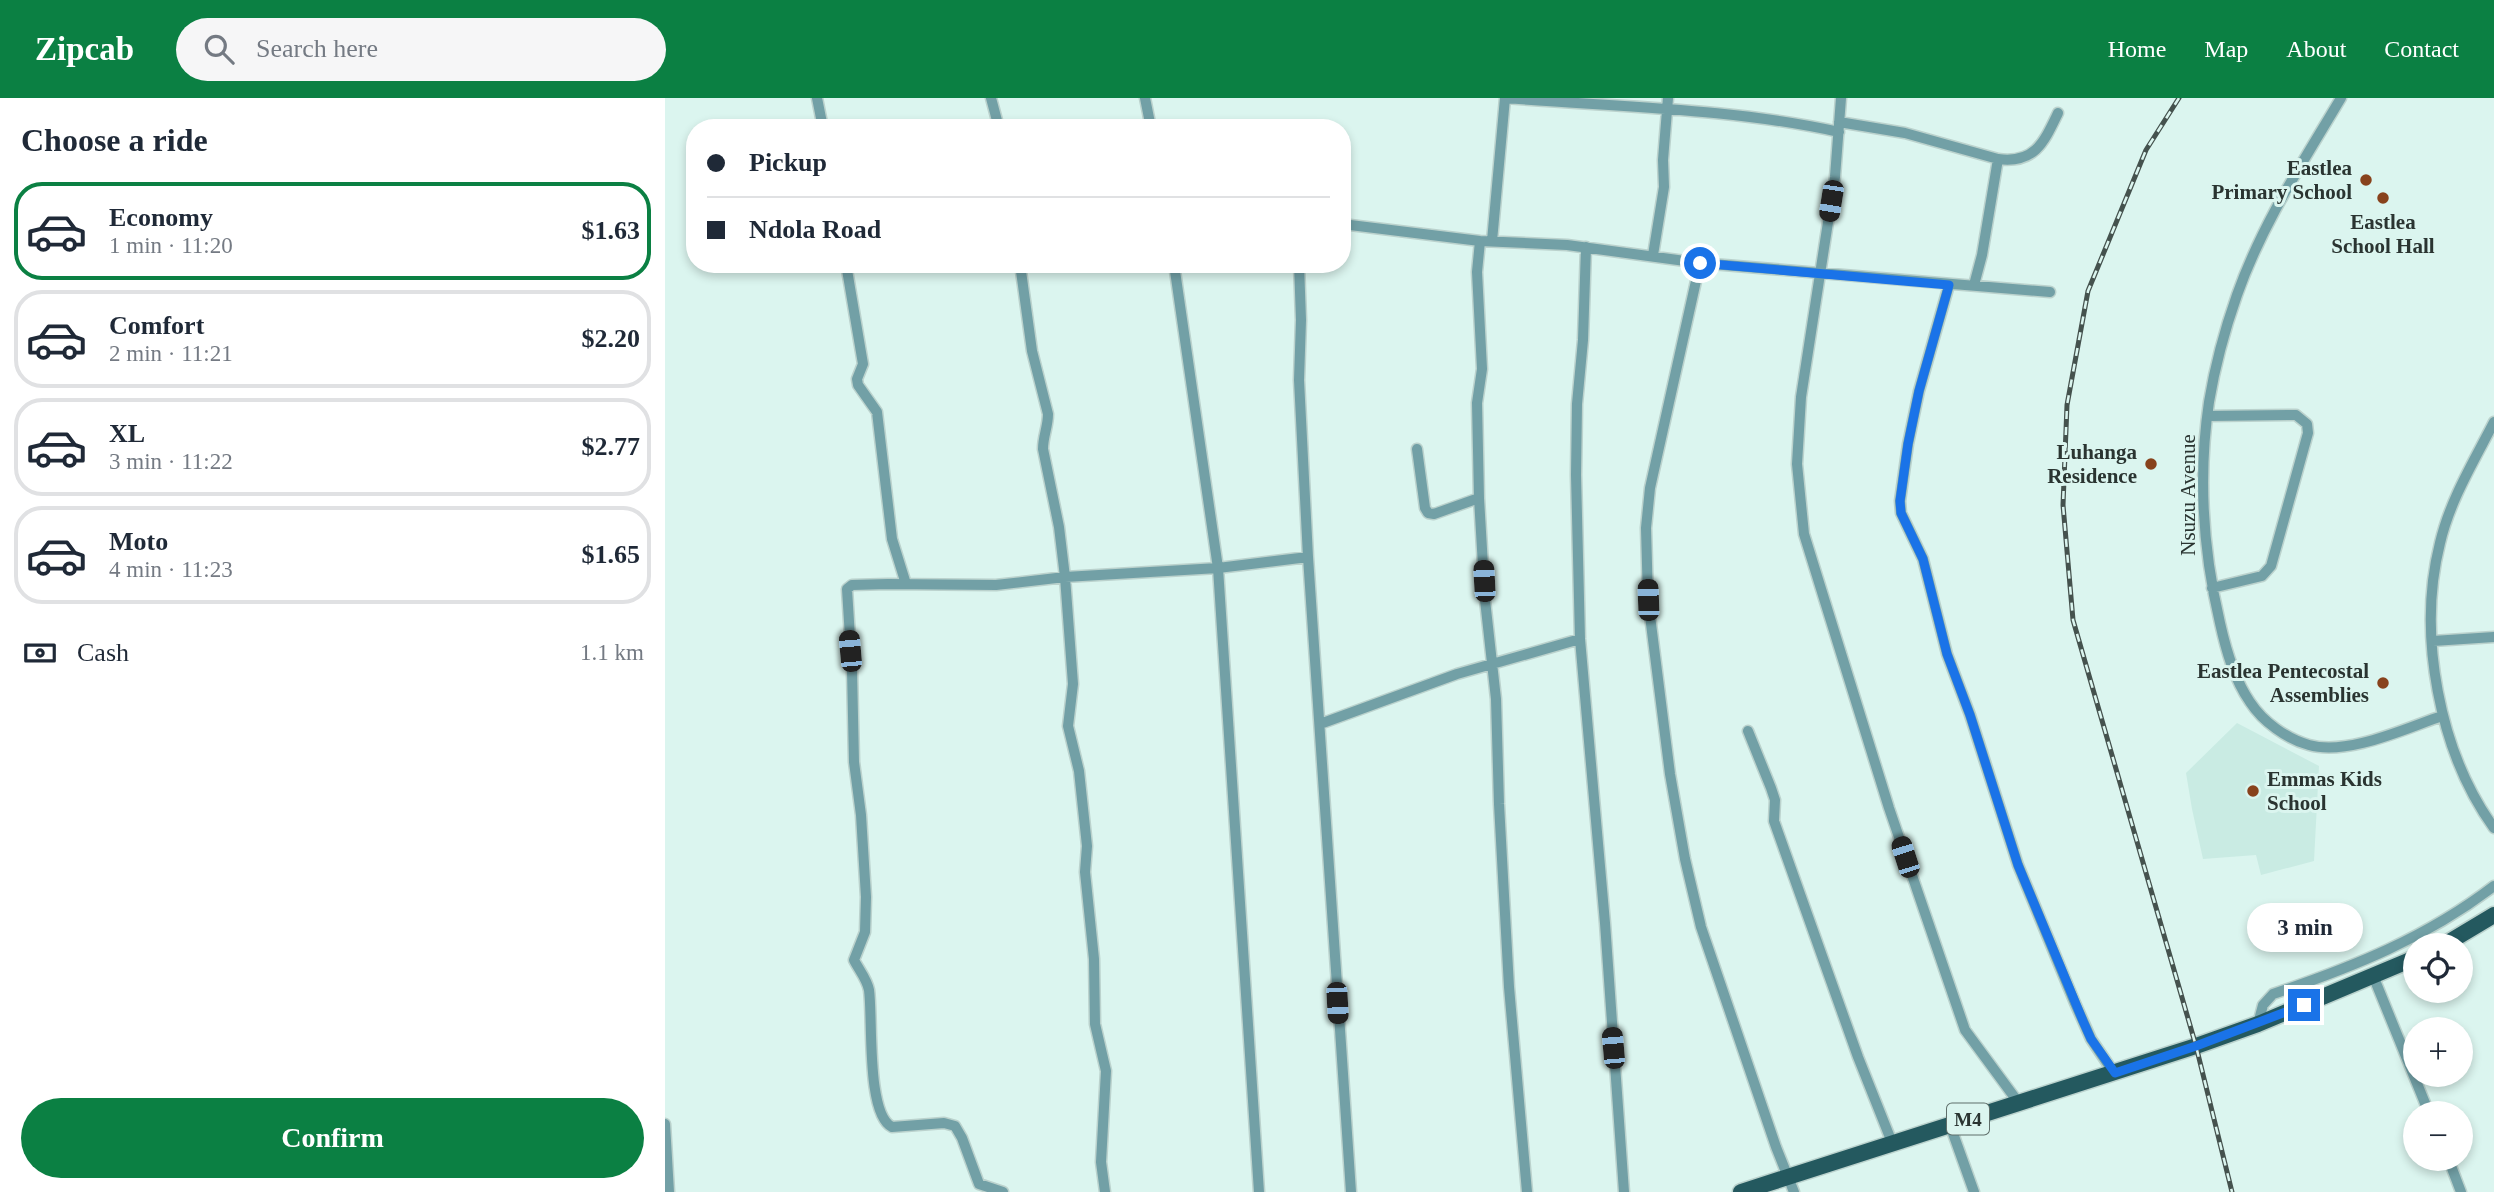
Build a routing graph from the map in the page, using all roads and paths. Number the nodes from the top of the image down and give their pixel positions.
1 (817, 98) edge
2 (991, 98) edge
3 (1145, 98) edge
4 (1506, 98) edge
5 (1668, 98) edge
6 (1842, 98) edge
7 (2341, 98) edge
8 (1667, 111) junction
9 (2058, 113) dead end
10 (821, 119) edge
11 (997, 119) edge
12 (1149, 119) edge
13 (1839, 127) junction
14 (1998, 159) junction
15 (1351, 225) edge
16 (1479, 241) junction
17 (1492, 241) junction
18 (1586, 247) junction
19 (1653, 255) junction
20 (1700, 263) junction
21 (848, 273) edge
22 (1021, 273) edge
23 (1175, 273) edge
24 (1299, 273) edge
25 (1820, 273) junction
26 (1949, 285) junction
27 (1974, 285) junction
28 (2050, 292) dead end
29 (2208, 416) junction
30 (2494, 422) edge
31 (1417, 449) dead end
32 (1479, 498) junction
33 (1308, 557) junction
34 (1217, 568) junction
35 (1065, 577) junction
36 (906, 584) junction
37 (2212, 587) junction
38 (2494, 637) edge
39 (1580, 639) junction
40 (2433, 641) junction
41 (1493, 663) junction
42 (2442, 716) junction
43 (1320, 724) junction
44 (1748, 731) dead end
45 (2494, 828) edge
46 (2494, 886) edge
47 (2494, 915) edge
48 (2464, 933) edge
49 (2403, 964) edge
50 (2374, 978) junction
51 (2258, 1024) junction
52 (2115, 1073) junction
53 (2424, 1101) edge
54 (2018, 1102) junction
55 (665, 1124) edge
56 (1950, 1125) junction
57 (1893, 1145) junction
58 (2453, 1171) edge
59 (1788, 1176) junction
60 (669, 1192) edge
61 (1003, 1192) edge
62 (1105, 1192) edge
63 (1259, 1192) edge
64 (1351, 1192) edge
65 (1527, 1192) edge
66 (1624, 1192) edge
67 (1741, 1192) edge
68 (1794, 1192) edge
69 (1975, 1192) edge
70 (2461, 1192) edge

1 - 10 street
2 - 11 street
3 - 12 street
4 - 8 street
4 - 17 street
5 - 8 street
6 - 13 street
7 - 29 street, Nsuzu Avenue
8 - 13 street
8 - 19 street
9 - 14 street
13 - 14 street
13 - 25 street
14 - 27 street
15 - 16 street
16 - 17 street
16 - 32 street
17 - 18 street
18 - 19 street
18 - 39 street
19 - 20 street
20 - 25 street
20 - 59 street
21 - 36 street
22 - 35 street
23 - 34 street
24 - 33 street
25 - 26 street
25 - 54 street
26 - 27 street
26 - 52 street
27 - 28 street
29 - 37 street, Nsuzu Avenue
29 - 37 street
30 - 40 street
31 - 32 street
32 - 41 street
33 - 34 street
33 - 43 street
34 - 35 street
34 - 63 street
35 - 36 street
35 - 62 street
36 - 61 street
37 - 42 street, Nsuzu Avenue
38 - 40 street
39 - 41 street
39 - 66 street
40 - 42 street
41 - 43 street
41 - 65 street
42 - 45 street
43 - 64 street
44 - 57 street
46 - 51 street
47 - 48 main road
49 - 50 main road, M4
50 - 51 main road, M4
50 - 53 street
51 - 52 main road, M4
52 - 54 main road, M4
54 - 56 main road, M4
55 - 60 street
56 - 57 main road, M4
56 - 69 street
57 - 59 main road, M4
58 - 70 street
59 - 67 main road, M4
59 - 68 street

